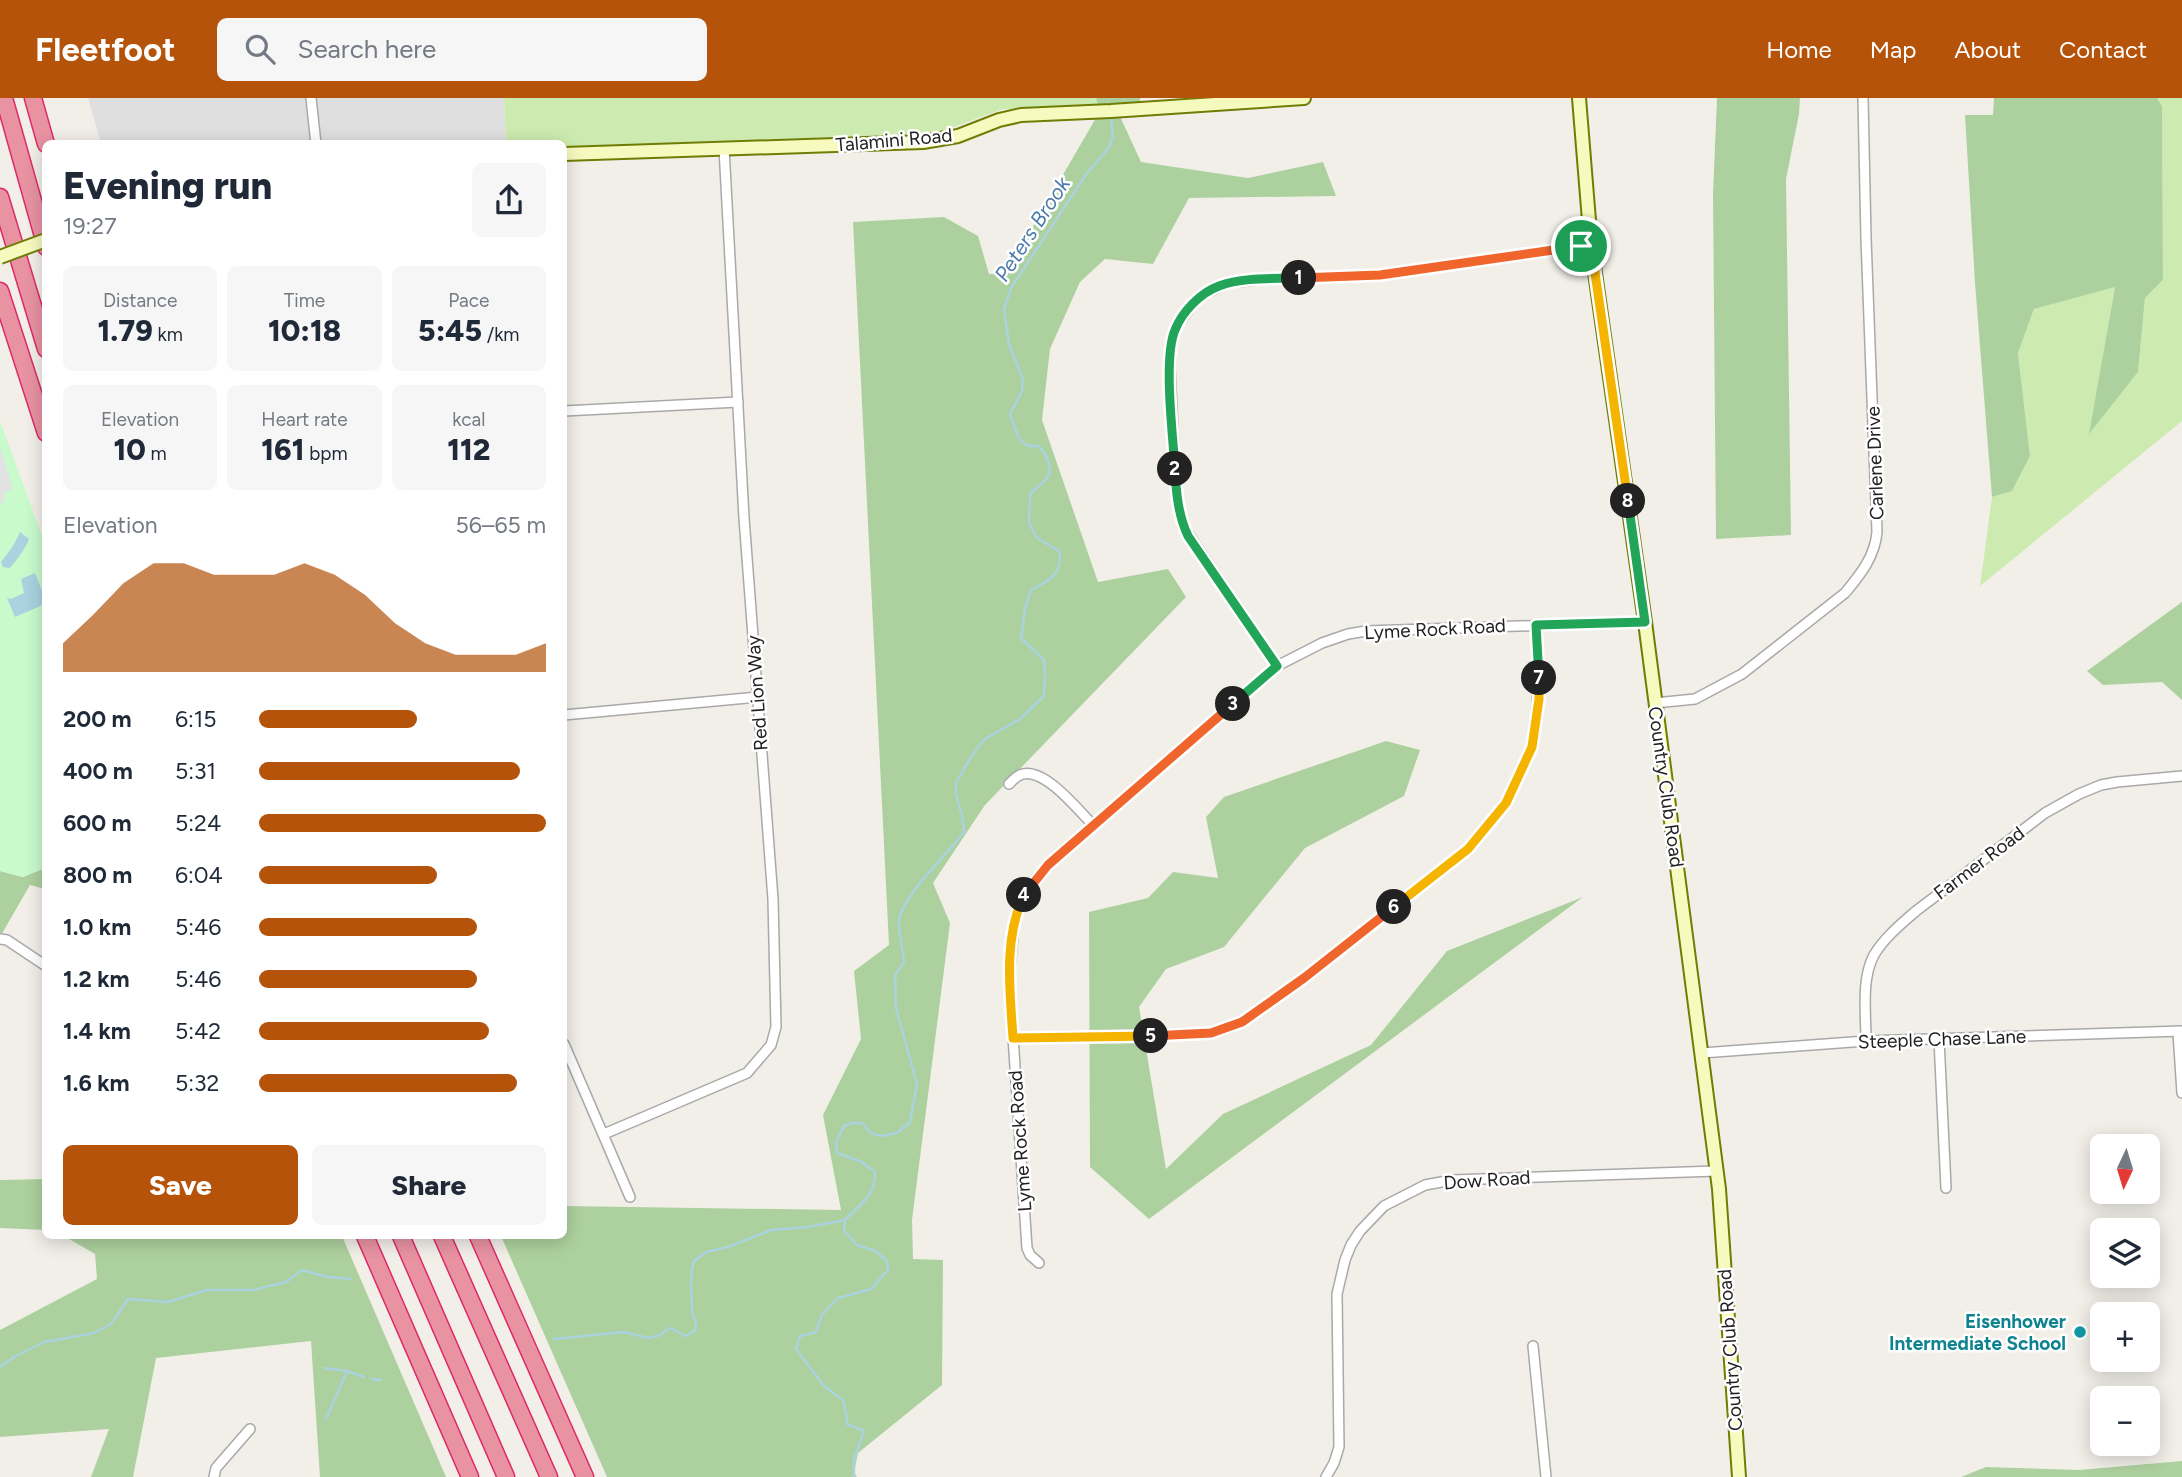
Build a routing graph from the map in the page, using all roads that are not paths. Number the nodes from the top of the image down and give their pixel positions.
1 (4, 98) edge
2 (33, 98) edge
3 (311, 98) edge
4 (1304, 98) edge
5 (1580, 98) edge
6 (1863, 98) edge
7 (1138, 104) edge
8 (45, 140) edge
9 (316, 140) edge
10 (724, 148) junction
11 (567, 154) edge
12 (0, 197) edge
13 (42, 233) edge
14 (42, 241) edge
15 (1591, 245) junction
16 (0, 257) edge
17 (0, 291) edge
18 (42, 336) edge
19 (738, 402) junction
20 (567, 411) edge
21 (42, 421) edge
22 (1645, 622) junction
23 (1536, 625) junction
24 (1277, 666) junction
25 (758, 697) junction
26 (1655, 703) junction
27 (567, 715) edge
28 (2182, 776) edge
29 (1009, 784) dead end
30 (1093, 825) junction
31 (0, 939) edge
32 (42, 963) edge
33 (2180, 1031) edge
34 (1013, 1038) junction
35 (1939, 1039) junction
36 (1866, 1041) junction
37 (567, 1051) edge
38 (1702, 1053) junction
39 (2182, 1093) edge
40 (604, 1134) junction
41 (1716, 1171) junction
42 (1947, 1188) dead end
43 (630, 1197) dead end
44 (366, 1239) edge
45 (400, 1239) edge
46 (443, 1239) edge
47 (479, 1239) edge
48 (1039, 1263) dead end
49 (1533, 1346) dead end
50 (250, 1429) dead end
51 (214, 1477) edge
52 (470, 1477) edge
53 (506, 1477) edge
54 (549, 1477) edge
55 (585, 1477) edge
56 (1326, 1477) edge
57 (1546, 1477) edge
58 (1739, 1477) edge

1 - 13 highway
2 - 8 highway
3 - 9 street
4 - 7 street, Talamini Road
5 - 15 street, Country Club Road
6 - 26 street, Carlene Drive
7 - 10 street, Talamini Road
10 - 11 street, Talamini Road
10 - 19 street, Red Lion Way
12 - 18 highway
14 - 16 street, bridge
15 - 22 street, Country Club Road
15 - 24 street
17 - 21 highway
19 - 20 street
19 - 25 street, Red Lion Way
22 - 23 street, Lyme Rock Road
22 - 26 street, Country Club Road
23 - 24 street, Lyme Rock Road
23 - 34 street
24 - 30 street, Lyme Rock Road
25 - 27 street
25 - 40 street, Red Lion Way
26 - 38 street, Country Club Road
28 - 36 street, Farmer Road
29 - 30 street
30 - 34 street, Lyme Rock Road
31 - 32 street
33 - 35 street, Steeple Chase Lane
33 - 39 street
34 - 48 street, Lyme Rock Road
35 - 36 street, Steeple Chase Lane
35 - 42 street
36 - 38 street, Steeple Chase Lane
37 - 40 street
38 - 41 street, Country Club Road
40 - 43 street
41 - 56 street, Dow Road
41 - 58 street, Country Club Road
44 - 52 highway
45 - 53 highway
46 - 54 highway
47 - 55 highway
49 - 57 street
50 - 51 street

